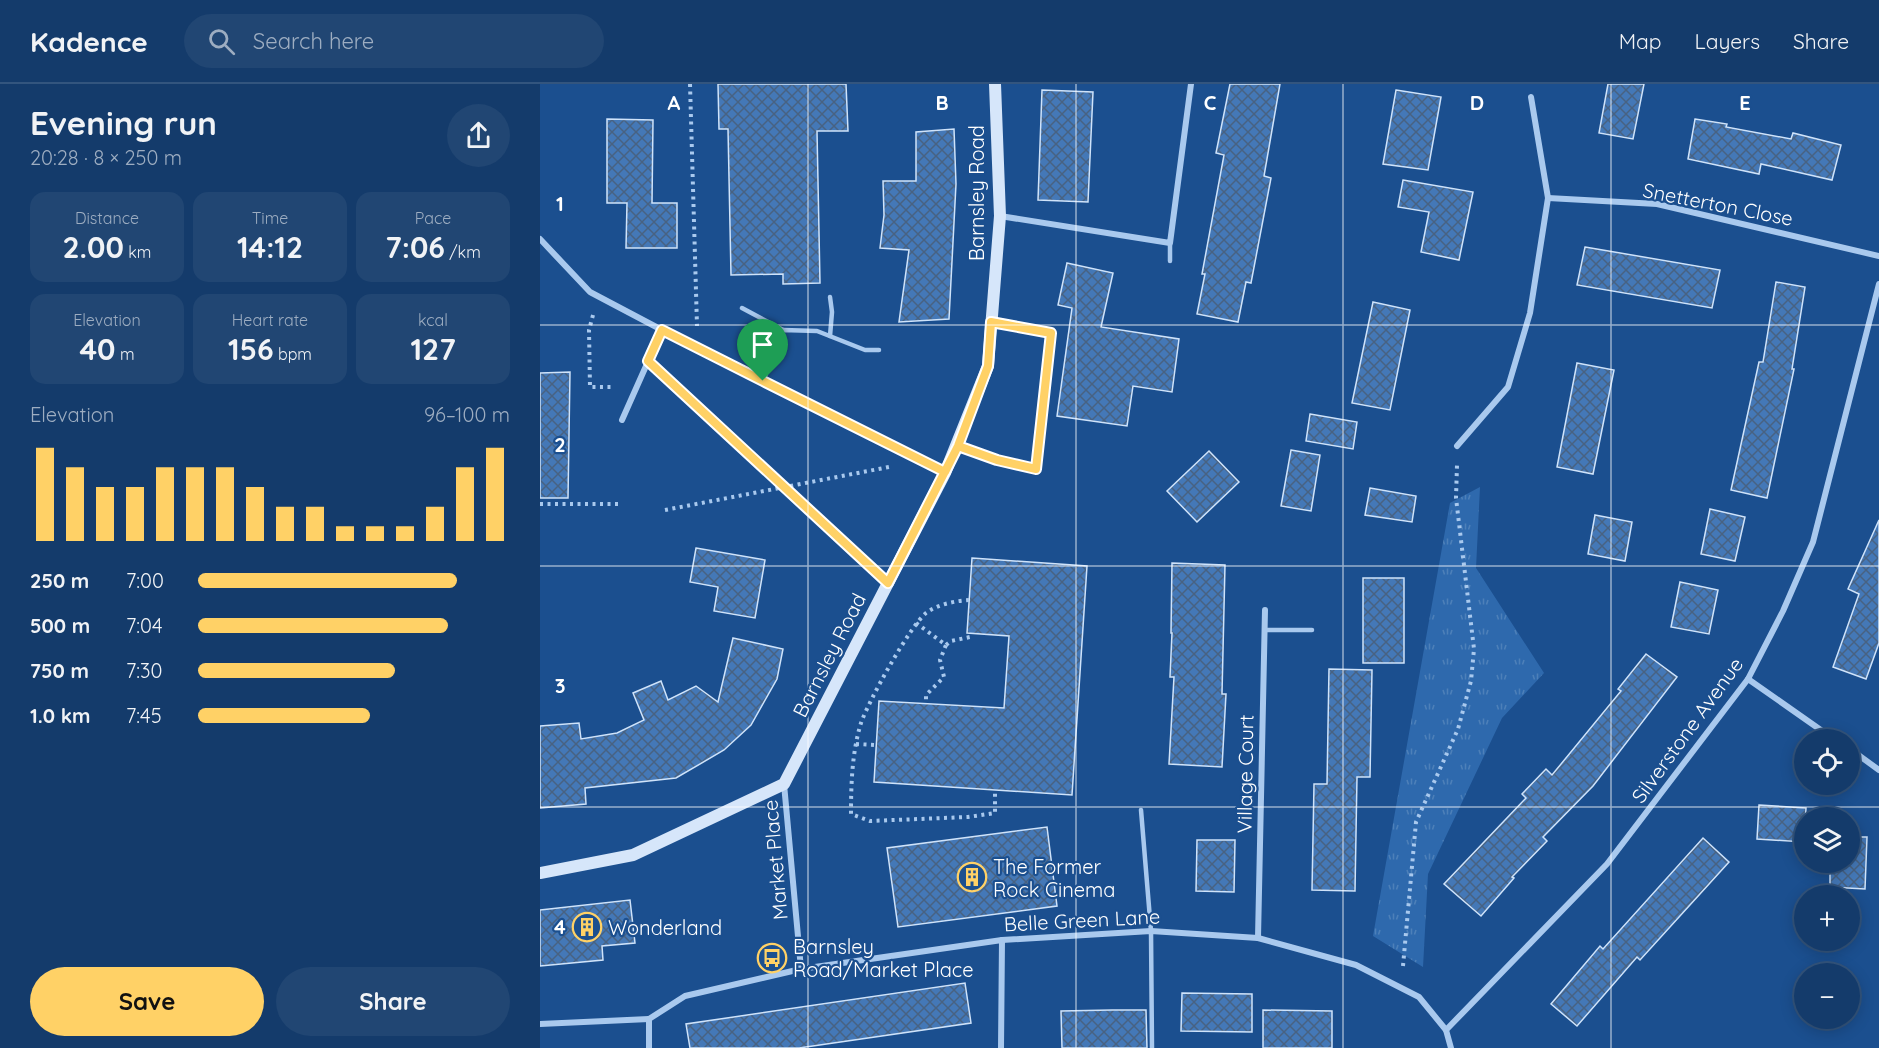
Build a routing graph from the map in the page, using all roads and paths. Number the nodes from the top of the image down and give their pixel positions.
1 (690, 84) edge
2 (995, 84) edge
3 (1191, 84) edge
4 (1531, 97) dead end
5 (1548, 198) junction
6 (1000, 216) junction
7 (540, 239) edge
8 (1170, 243) junction
9 (1879, 256) edge
10 (1170, 261) dead end
11 (1879, 284) edge
12 (599, 297) junction
13 (830, 297) dead end
14 (742, 308) dead end
15 (991, 322) junction
16 (662, 330) junction
17 (783, 330) junction
18 (830, 336) junction
19 (697, 348) junction
20 (879, 350) dead end
21 (648, 361) junction
22 (763, 381) junction
23 (637, 387) junction
24 (622, 420) dead end
25 (958, 446) junction
26 (1457, 446) joint
27 (922, 461) junction
28 (945, 472) junction
29 (786, 488) junction
30 (540, 504) edge
31 (621, 504) dead end
32 (665, 510) dead end
33 (888, 583) junction
34 (969, 600) dead end
35 (1265, 610) dead end
36 (916, 623) junction
37 (1265, 630) junction
38 (1312, 630) dead end
39 (970, 637) dead end
40 (946, 645) junction
41 (1749, 679) junction
42 (926, 703) dead end
43 (1819, 729) edge
44 (856, 744) junction
45 (876, 745) dead end
46 (1860, 756) edge
47 (1879, 770) edge
48 (784, 784) junction
49 (994, 790) dead end
50 (1141, 810) dead end
51 (540, 873) edge
52 (1151, 931) junction
53 (1258, 938) junction
54 (1002, 940) junction
55 (801, 969) junction
56 (1401, 988) junction
57 (649, 1019) junction
58 (540, 1024) edge
59 (1446, 1030) junction
60 (649, 1048) edge
61 (1001, 1048) edge
62 (1152, 1048) edge
63 (1451, 1048) edge

1 - 19 path
2 - 6 street, Barnsley Road
3 - 8 street
4 - 5 street
5 - 9 street, Snetterton Close
5 - 26 street
6 - 8 street
6 - 15 street, Barnsley Road
7 - 12 street
8 - 10 lane
11 - 41 street, Silverstone Avenue
12 - 16 street
12 - 23 path
13 - 18 lane
14 - 17 lane
15 - 25 street, Barnsley Road
15 - 25 lane
16 - 19 street
16 - 21 street
17 - 18 lane
17 - 22 lane
18 - 20 lane
19 - 22 street
21 - 23 street
21 - 29 path
22 - 27 street
23 - 24 street
25 - 28 street, Barnsley Road
26 - 56 path
27 - 28 street
27 - 29 path
28 - 33 street, Barnsley Road
29 - 32 path
29 - 33 path
30 - 31 path
33 - 48 street, Barnsley Road
34 - 36 path
35 - 37 street, Village Court
36 - 40 path
36 - 44 path
37 - 38 lane
37 - 53 street, Village Court
39 - 40 path
40 - 42 path
41 - 43 street
41 - 59 street, Silverstone Avenue
44 - 45 path
44 - 49 path
46 - 47 street
48 - 51 street
48 - 55 street, Market Place
50 - 52 lane
52 - 53 street, Belle Green Lane
52 - 54 street, Belle Green Lane
52 - 62 lane
53 - 56 street, Belle Green Lane
54 - 55 street, Belle Green Lane
54 - 61 street
55 - 57 street, Belle Green Lane
56 - 59 street, Belle Green Lane
57 - 58 street
57 - 60 street
59 - 63 street, Belle Green Lane

